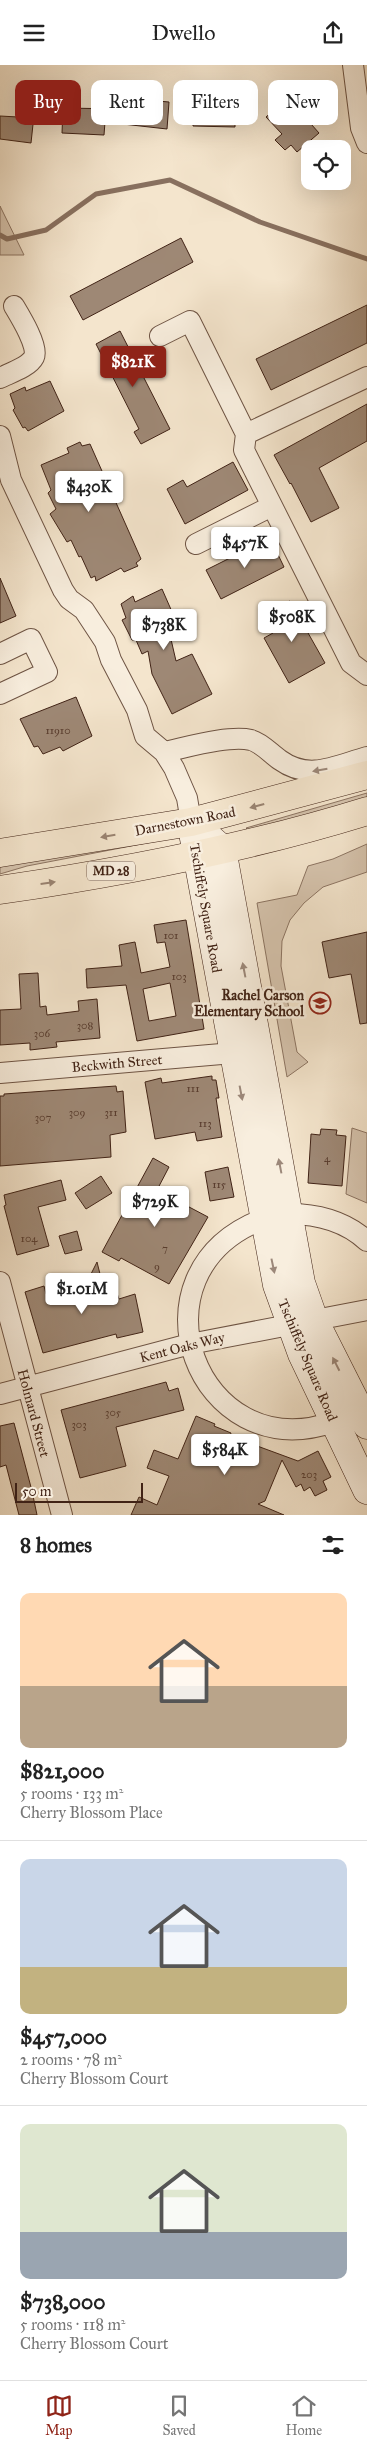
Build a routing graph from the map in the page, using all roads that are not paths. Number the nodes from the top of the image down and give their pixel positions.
1 (353, 65) edge
2 (367, 143) edge
3 (14, 306) dead end
4 (160, 336) dead end
5 (367, 377) edge
6 (0, 378) edge
7 (246, 435) junction
8 (0, 436) edge
9 (272, 506) junction
10 (196, 545) dead end
11 (0, 654) edge
12 (367, 675) edge
13 (0, 694) edge
14 (164, 752) junction
15 (367, 757) edge
16 (367, 775) edge
17 (367, 811) edge
18 (191, 822) junction
19 (209, 852) junction
20 (0, 853) edge
21 (0, 890) edge
22 (233, 1053) junction
23 (0, 1073) edge
24 (276, 1216) junction
25 (367, 1241) edge
26 (0, 1282) edge
27 (367, 1310) edge
28 (302, 1322) junction
29 (190, 1344) junction
30 (27, 1387) junction
31 (0, 1394) edge
32 (364, 1411) edge
33 (333, 1422) junction
34 (367, 1490) edge
35 (62, 1515) edge

1 - 2 street
3 - 6 street
4 - 7 street
5 - 7 street
7 - 9 street
8 - 14 street
9 - 10 street
9 - 12 street
11 - 13 street
15 -> 14 street
14 - 18 street
16 -> 18 main road, Darnestown Road
17 - 19 main road, MD 28
18 - 19 street, Tschiffely Square Road
18 -> 20 main road, Darnestown Road
21 -> 19 main road, MD 28
19 - 22 street, Tschiffely Square Road
24 -> 19 street, Tschiffely Square Road
22 - 23 street, Beckwith Street
22 -> 24 street, Tschiffely Square Road
24 - 25 street
24 - 28 street, Tschiffely Square Road
24 - 29 street
26 - 30 street, Holmard Street
27 - 28 street, Kent Oaks Way
28 - 29 street, Kent Oaks Way
32 -> 28 street, Tschiffely Square Road
28 - 33 street, Tschiffely Square Road
29 - 30 street, Kent Oaks Way
29 - 33 street
30 - 31 street, Kent Oaks Way
30 - 35 street, Holmard Street
33 - 34 street, Tschiffely Square Road

